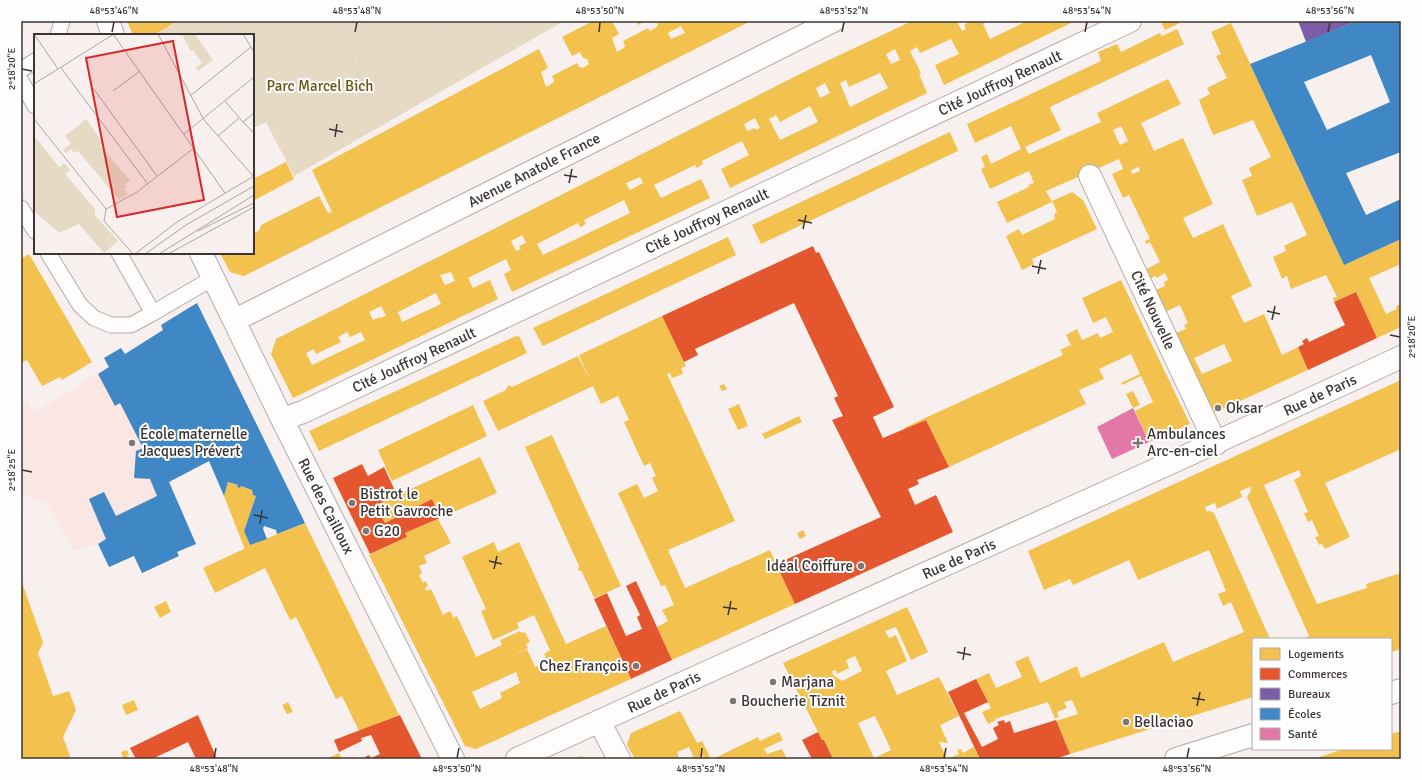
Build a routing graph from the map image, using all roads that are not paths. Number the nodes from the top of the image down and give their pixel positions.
1 (62, 21) edge
2 (108, 21) edge
3 (1130, 21) edge
4 (823, 23) edge
5 (58, 34) edge
6 (113, 34) edge
7 (34, 62) edge
8 (21, 70) edge
9 (21, 81) edge
10 (34, 104) edge
11 (1090, 176) dead end
12 (21, 208) edge
13 (34, 229) edge
14 (49, 254) edge
15 (120, 254) edge
16 (201, 254) edge
17 (213, 278) junction
18 (153, 313) junction
19 (235, 320) junction
20 (1401, 357) edge
21 (282, 419) junction
22 (1216, 444) junction
23 (599, 721) junction
24 (1252, 735) edge
25 (453, 759) edge
26 (517, 759) edge
27 (619, 759) edge
28 (1176, 759) edge

1 - 5 lane
2 - 6 street
3 - 21 street, Cité Jouffroy Renault
4 - 19 street, Avenue Anatole France
7 - 8 lane
9 - 10 lane
11 - 22 street, Cité Nouvelle
12 - 13 lane
14 - 18 lane
15 - 18 lane
16 - 17 street, Rue des Cailloux
17 - 18 lane
17 - 19 street, Rue des Cailloux
19 - 21 street, Rue des Cailloux
20 - 22 street, Rue de Paris
21 - 25 street, Rue des Cailloux
22 - 23 street, Rue de Paris
23 - 26 street, Rue de Paris
23 - 27 street
24 - 28 street

